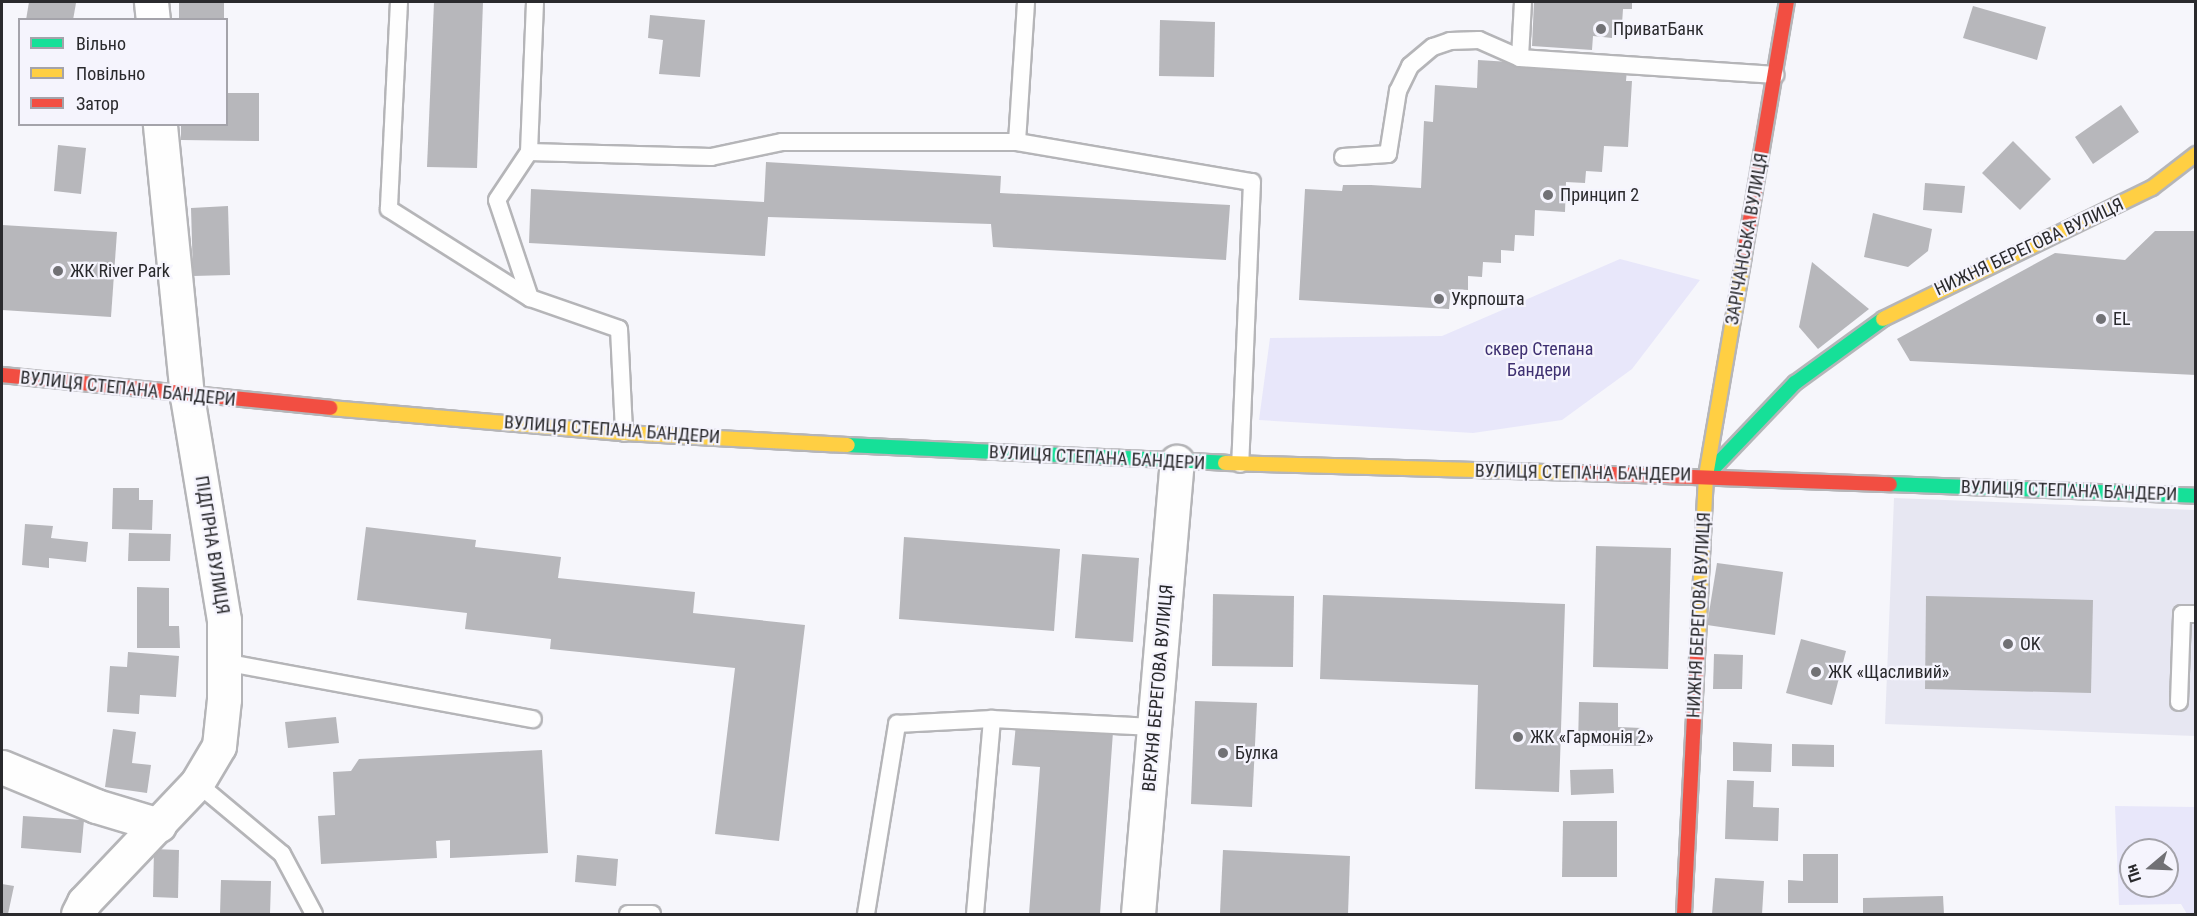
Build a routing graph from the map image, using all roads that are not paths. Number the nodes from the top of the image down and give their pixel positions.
1 (151, 2) edge
2 (399, 2) edge
3 (535, 2) edge
4 (1026, 2) edge
5 (1523, 2) edge
6 (1787, 2) edge
7 (153, 18) edge
8 (1520, 58) junction
9 (1775, 75) junction
10 (160, 126) edge
11 (1017, 142) junction
12 (529, 152) junction
13 (2196, 154) edge
14 (1342, 157) dead end
15 (530, 298) junction
16 (2, 375) edge
17 (187, 396) junction
18 (624, 433) junction
19 (1177, 462) junction
20 (1240, 464) junction
21 (1706, 476) junction
22 (2196, 496) edge
23 (2196, 614) edge
24 (224, 662) junction
25 (2179, 702) dead end
26 (533, 718) dead end
27 (992, 719) junction
28 (1154, 727) junction
29 (2, 767) edge
30 (197, 783) junction
31 (159, 825) junction
32 (78, 915) edge
33 (314, 915) edge
34 (866, 915) edge
35 (975, 915) edge
36 (1138, 915) edge
37 (1684, 915) edge

1 - 7 street
2 - 15 lane
3 - 12 lane
4 - 11 lane
5 - 8 lane
6 - 9 main road, ЗАРІЧАНСЬКА ВУЛИЦЯ
8 - 9 lane
8 - 14 lane
9 - 21 main road, ЗАРІЧАНСЬКА ВУЛИЦЯ
10 - 17 street, ПІДГІРНА ВУЛИЦЯ
11 - 12 lane
11 - 20 lane
12 - 15 lane
13 - 21 main road, НИЖНЯ БЕРЕГОВА ВУЛИЦЯ
15 - 18 lane
16 - 17 main road, ВУЛИЦЯ СТЕПАНА БАНДЕРИ
17 - 18 main road, ВУЛИЦЯ СТЕПАНА БАНДЕРИ
17 - 24 street, ПІДГІРНА ВУЛИЦЯ
18 - 19 main road, ВУЛИЦЯ СТЕПАНА БАНДЕРИ
19 - 20 main road, ВУЛИЦЯ СТЕПАНА БАНДЕРИ
19 - 28 street, ВЕРХНЯ БЕРЕГОВА ВУЛИЦЯ
20 - 21 main road, ВУЛИЦЯ СТЕПАНА БАНДЕРИ
21 - 22 main road, ВУЛИЦЯ СТЕПАНА БАНДЕРИ
21 - 37 main road, НИЖНЯ БЕРЕГОВА ВУЛИЦЯ
23 - 25 lane
24 - 26 lane
24 - 30 street, ПІДГІРНА ВУЛИЦЯ
27 - 28 lane
27 - 34 lane
27 - 35 lane
28 - 36 street, ВЕРХНЯ БЕРЕГОВА ВУЛИЦЯ
29 - 31 street
30 - 31 street, ПІДГІРНА ВУЛИЦЯ
30 - 33 lane
31 - 32 street, ПІДГІРНА ВУЛИЦЯ

